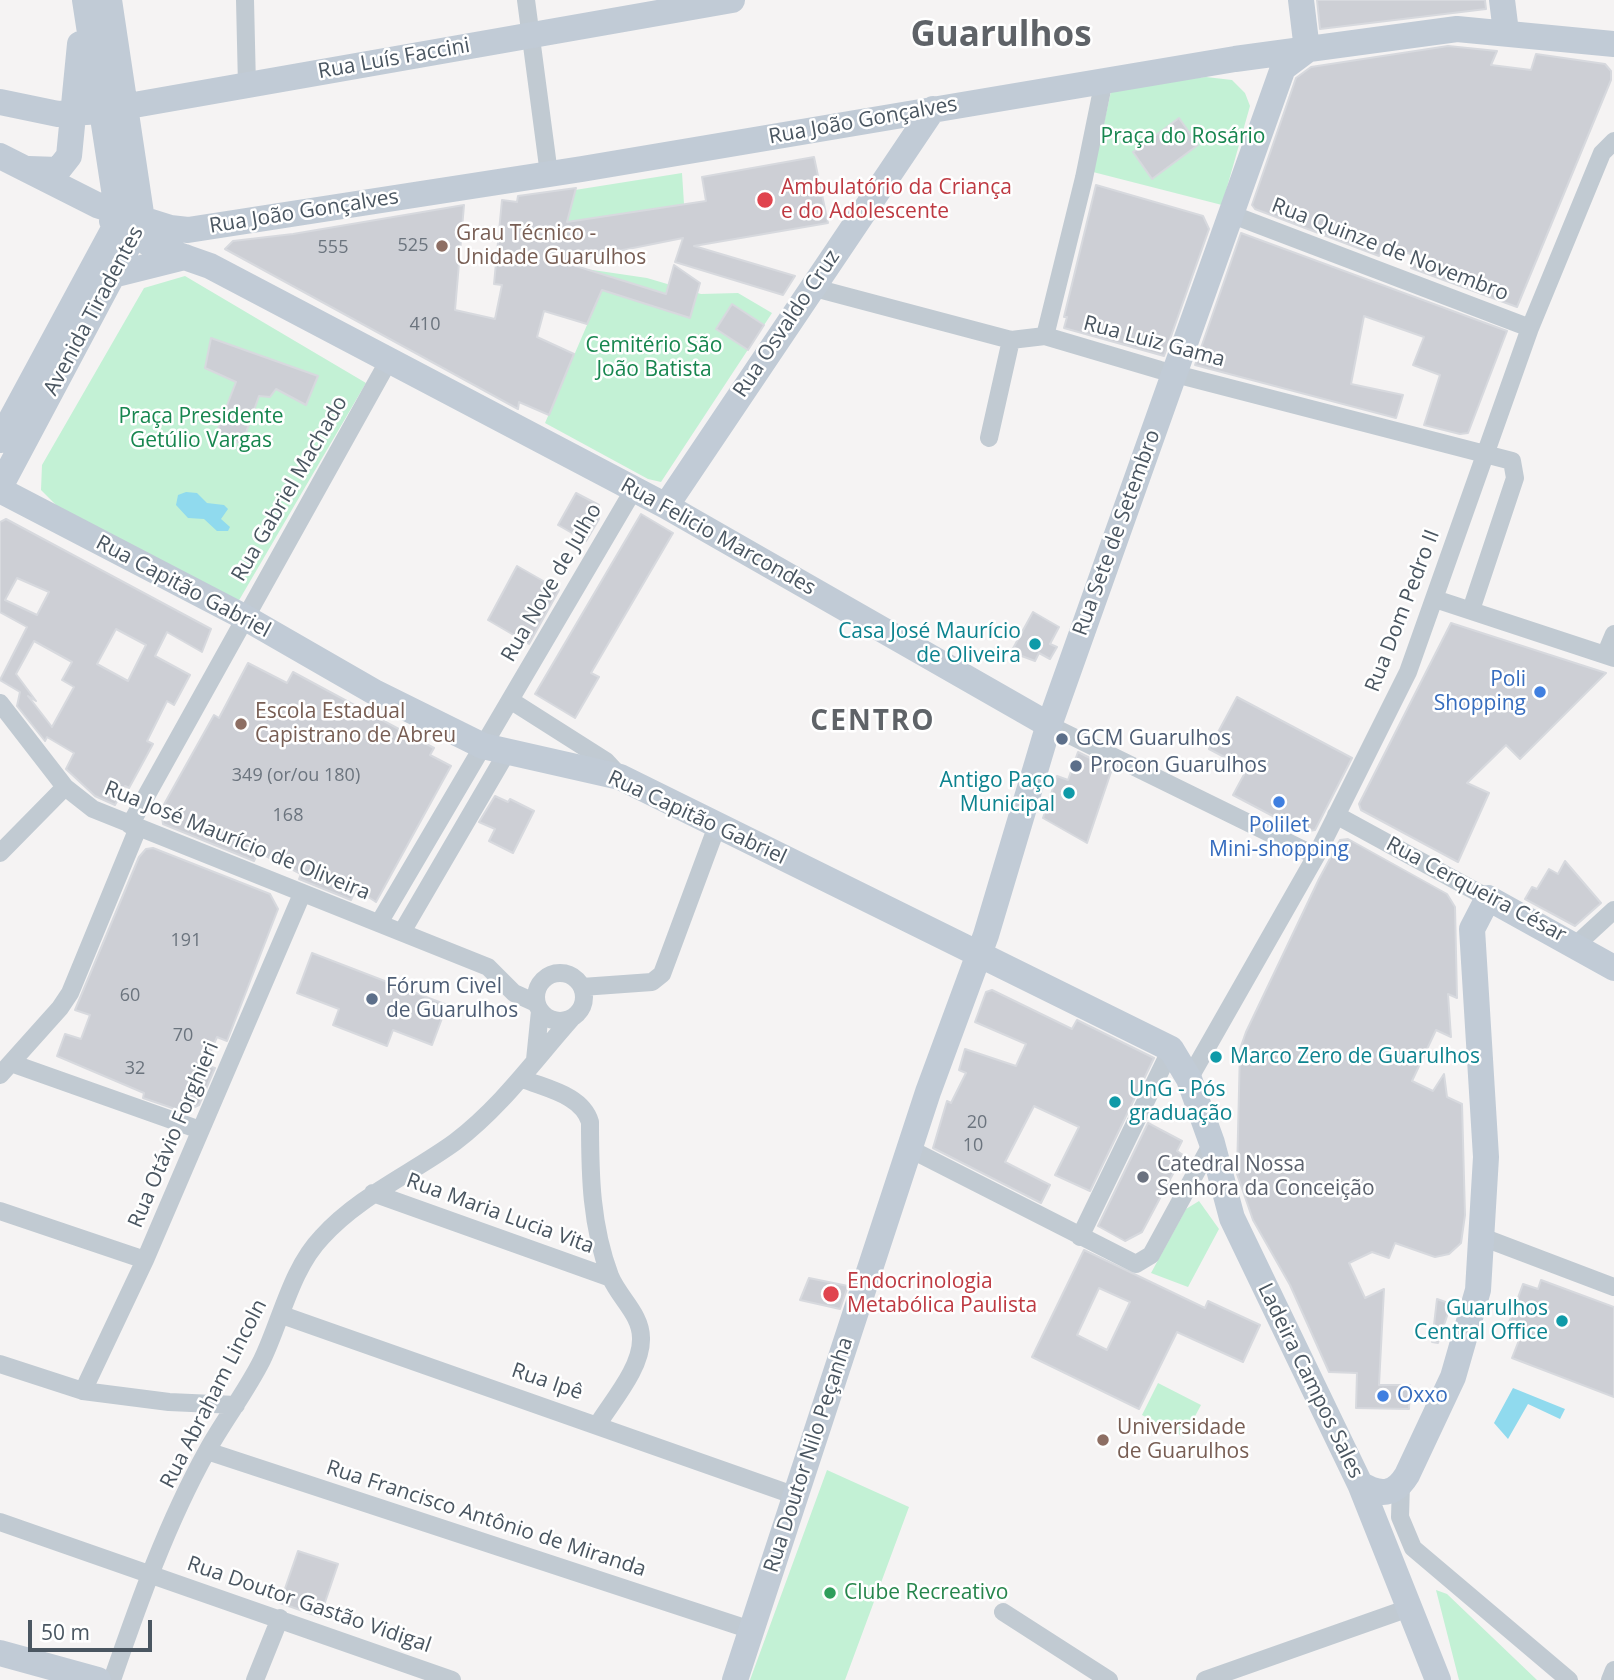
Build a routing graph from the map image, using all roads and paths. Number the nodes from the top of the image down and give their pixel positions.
1 (84, 0) edge
2 (109, 0) edge
3 (245, 0) edge
4 (526, 0) edge
5 (1301, 0) edge
6 (1502, 0) edge
7 (719, 1) edge
8 (1506, 32) junction
9 (530, 34) junction
10 (1614, 44) edge
11 (1307, 50) junction
12 (1235, 59) junction
13 (1104, 80) junction
14 (247, 86) junction
15 (0, 102) edge
16 (933, 109) junction
17 (100, 110) junction
18 (1267, 117) junction
19 (1614, 141) edge
20 (0, 156) edge
21 (29, 169) junction
22 (549, 173) junction
23 (1233, 215) junction
24 (121, 219) junction
25 (185, 257) junction
26 (114, 276) junction
27 (88, 279) junction
28 (811, 287) junction
29 (1530, 328) junction
30 (1045, 336) junction
31 (1011, 340) junction
32 (389, 360) junction
33 (1174, 372) junction
34 (989, 438) dead end
35 (0, 440) edge
36 (1485, 453) junction
37 (0, 489) edge
38 (634, 489) junction
39 (666, 506) junction
40 (1435, 599) junction
41 (1471, 610) junction
42 (244, 617) junction
43 (1614, 634) edge
44 (1610, 655) edge
45 (510, 700) junction
46 (0, 703) edge
47 (1049, 725) junction
48 (495, 749) junction
49 (620, 777) junction
50 (65, 787) junction
51 (1336, 816) junction
52 (134, 826) junction
53 (717, 826) junction
54 (0, 853) edge
55 (1315, 856) junction
56 (302, 894) junction
57 (1488, 898) junction
58 (1614, 910) edge
59 (379, 923) junction
60 (402, 932) junction
61 (1577, 944) junction
62 (980, 953) junction
63 (1614, 968) edge
64 (582, 987) junction
65 (538, 1007) junction
66 (570, 1019) junction
67 (1171, 1049) junction
68 (535, 1060) junction
69 (6, 1069) edge
70 (523, 1079) junction
71 (1189, 1079) junction
72 (200, 1130) junction
73 (1212, 1143) junction
74 (910, 1149) junction
75 (373, 1193) junction
76 (0, 1211) edge
77 (1080, 1237) junction
78 (1482, 1237) junction
79 (145, 1260) junction
80 (611, 1278) junction
81 (1614, 1287) edge
82 (282, 1315) junction
83 (0, 1364) edge
84 (83, 1391) junction
85 (236, 1405) junction
86 (598, 1424) junction
87 (207, 1451) junction
88 (1360, 1483) junction
89 (1401, 1484) junction
90 (796, 1496) junction
91 (0, 1522) edge
92 (150, 1573) junction
93 (1409, 1608) junction
94 (1003, 1612) dead end
95 (280, 1618) junction
96 (751, 1630) junction
97 (0, 1653) edge
98 (1614, 1670) edge
99 (422, 1675) edge
100 (98, 1680) edge
101 (112, 1680) edge
102 (256, 1680) edge
103 (452, 1680) edge
104 (735, 1680) edge
105 (1109, 1680) edge
106 (1205, 1680) edge
107 (1438, 1680) edge
108 (1569, 1680) edge
109 (1610, 1680) edge

1 - 17 main road
2 - 17 main road, Avenida Tiradentes
3 - 14 street
4 - 9 street
5 - 11 main road
6 - 8 main road
7 - 9 main road, Rua Luís Faccini
8 - 10 main road, Rua João Gonçalves
8 - 11 main road, Rua João Gonçalves
9 - 14 main road, Rua Luís Faccini
9 - 22 street
11 - 12 main road, Rua João Gonçalves
11 - 18 main road, Rua Sete de Setembro
12 - 13 main road, Rua João Gonçalves
12 - 18 main road
13 - 16 main road, Rua João Gonçalves
13 - 30 street
14 - 17 main road, Rua Luís Faccini
15 - 17 main road, Rua Luís Faccini
16 - 22 main road, Rua João Gonçalves
16 - 28 main road, Rua Osvaldo Cruz
17 - 21 main road
17 - 24 main road, Avenida Tiradentes
18 - 23 main road, Rua Sete de Setembro
19 - 29 street, Rua Dom Pedro II
20 - 21 main road
21 - 24 main road
22 - 24 main road, Rua João Gonçalves
23 - 29 street, Rua Quinze de Novembro
23 - 33 main road, Rua Sete de Setembro
24 - 25 main road, Rua Felicio Marcondes
24 - 26 main road, Avenida Tiradentes
24 - 27 main road, Avenida Tiradentes
25 - 26 main road
25 - 32 main road, Rua Felicio Marcondes
26 - 27 main road
26 - 37 main road, Avenida Tiradentes
27 - 35 main road, Avenida Tiradentes
28 - 31 street, Rua Luiz Gama
28 - 39 main road, Rua Osvaldo Cruz
29 - 36 street, Rua Dom Pedro II
30 - 31 street, Rua Luiz Gama
30 - 33 street, Rua Luiz Gama
31 - 34 street
32 - 38 main road, Rua Felicio Marcondes
32 - 42 street, Rua Gabriel Machado
33 - 36 street, Rua Luiz Gama
33 - 47 main road, Rua Sete de Setembro
36 - 40 street, Rua Dom Pedro II
36 - 41 street, Rua Luiz Gama
37 - 42 main road, Rua Capitão Gabriel
38 - 39 main road, Rua Felicio Marcondes
38 - 45 street, Rua Nove de Julho
39 - 47 main road, Rua Felicio Marcondes
40 - 41 street
40 - 51 street, Rua Dom Pedro II
41 - 44 street
42 - 48 main road, Rua Capitão Gabriel
42 - 52 street, Rua Gabriel Machado
43 - 44 street
45 - 48 street, Rua Nove de Julho
45 - 49 street
46 - 50 street, Rua José Maurício de Oliveira
47 - 55 street, Rua Felicio Marcondes
47 - 62 main road, Rua Sete de Setembro
48 - 49 main road, Rua Capitão Gabriel
48 - 59 street, Rua Nove de Julho
48 - 60 street, Rua Nove de Julho
49 - 53 main road, Rua Capitão Gabriel
50 - 52 street, Rua José Maurício de Oliveira
50 - 54 street
51 - 55 street, Rua Dom Pedro II
51 - 57 street, Rua Cerqueira César
52 - 56 street, Rua José Maurício de Oliveira
52 - 69 street, Rua Gabriel Machado
53 - 62 main road, Rua Capitão Gabriel
53 - 64 street
55 - 71 street, Rua Dom Pedro II
56 - 59 street, Rua José Maurício de Oliveira
56 - 72 street, Rua Otávio Forghieri
57 - 61 main road, Rua Cerqueira César
57 - 78 main road
58 - 61 street
59 - 60 street, Rua José Maurício de Oliveira
60 - 65 street, Rua José Maurício de Oliveira
61 - 63 main road, Rua Cerqueira César
62 - 67 main road, Rua Capitão Gabriel
62 - 74 main road, Rua Doutor Nilo Peçanha
64 - 65 street
64 - 66 street
65 - 66 street
65 - 68 street, Rua Abraham Lincoln
66 - 68 street, Rua Abraham Lincoln
67 - 71 main road
67 - 77 street
68 - 70 street, Rua Abraham Lincoln
69 - 72 street
70 - 75 street, Rua Abraham Lincoln
70 - 80 street
71 - 73 main road, Ladeira Campos Sales
72 - 79 street, Rua Otávio Forghieri
73 - 77 street
73 - 88 main road, Ladeira Campos Sales
74 - 77 street
74 - 90 main road, Rua Doutor Nilo Peçanha
75 - 80 street, Rua Maria Lucia Vita
75 - 82 street, Rua Abraham Lincoln
76 - 79 street
78 - 81 street
78 - 89 main road
79 - 84 street, Rua Otávio Forghieri
80 - 86 street
82 - 85 street, Rua Abraham Lincoln
82 - 86 street, Rua Ipê
83 - 84 street
84 - 85 street
85 - 87 street, Rua Abraham Lincoln
86 - 90 street, Rua Ipê
87 - 92 street, Rua Abraham Lincoln
87 - 96 street, Rua Francisco Antônio de Miranda
88 - 89 main road
88 - 93 main road, Ladeira Campos Sales
89 - 108 street
90 - 96 main road, Rua Doutor Nilo Peçanha
91 - 92 street, Rua Doutor Gastão Vidigal
92 - 95 street, Rua Doutor Gastão Vidigal
92 - 101 street, Rua Abraham Lincoln
93 - 106 street
93 - 107 main road, Ladeira Campos Sales
94 - 105 street
95 - 99 street, Rua Doutor Gastão Vidigal
95 - 102 street
96 - 104 main road, Rua Doutor Nilo Peçanha
97 - 100 main road
98 - 109 street
99 - 103 street, Rua Doutor Gastão Vidigal

